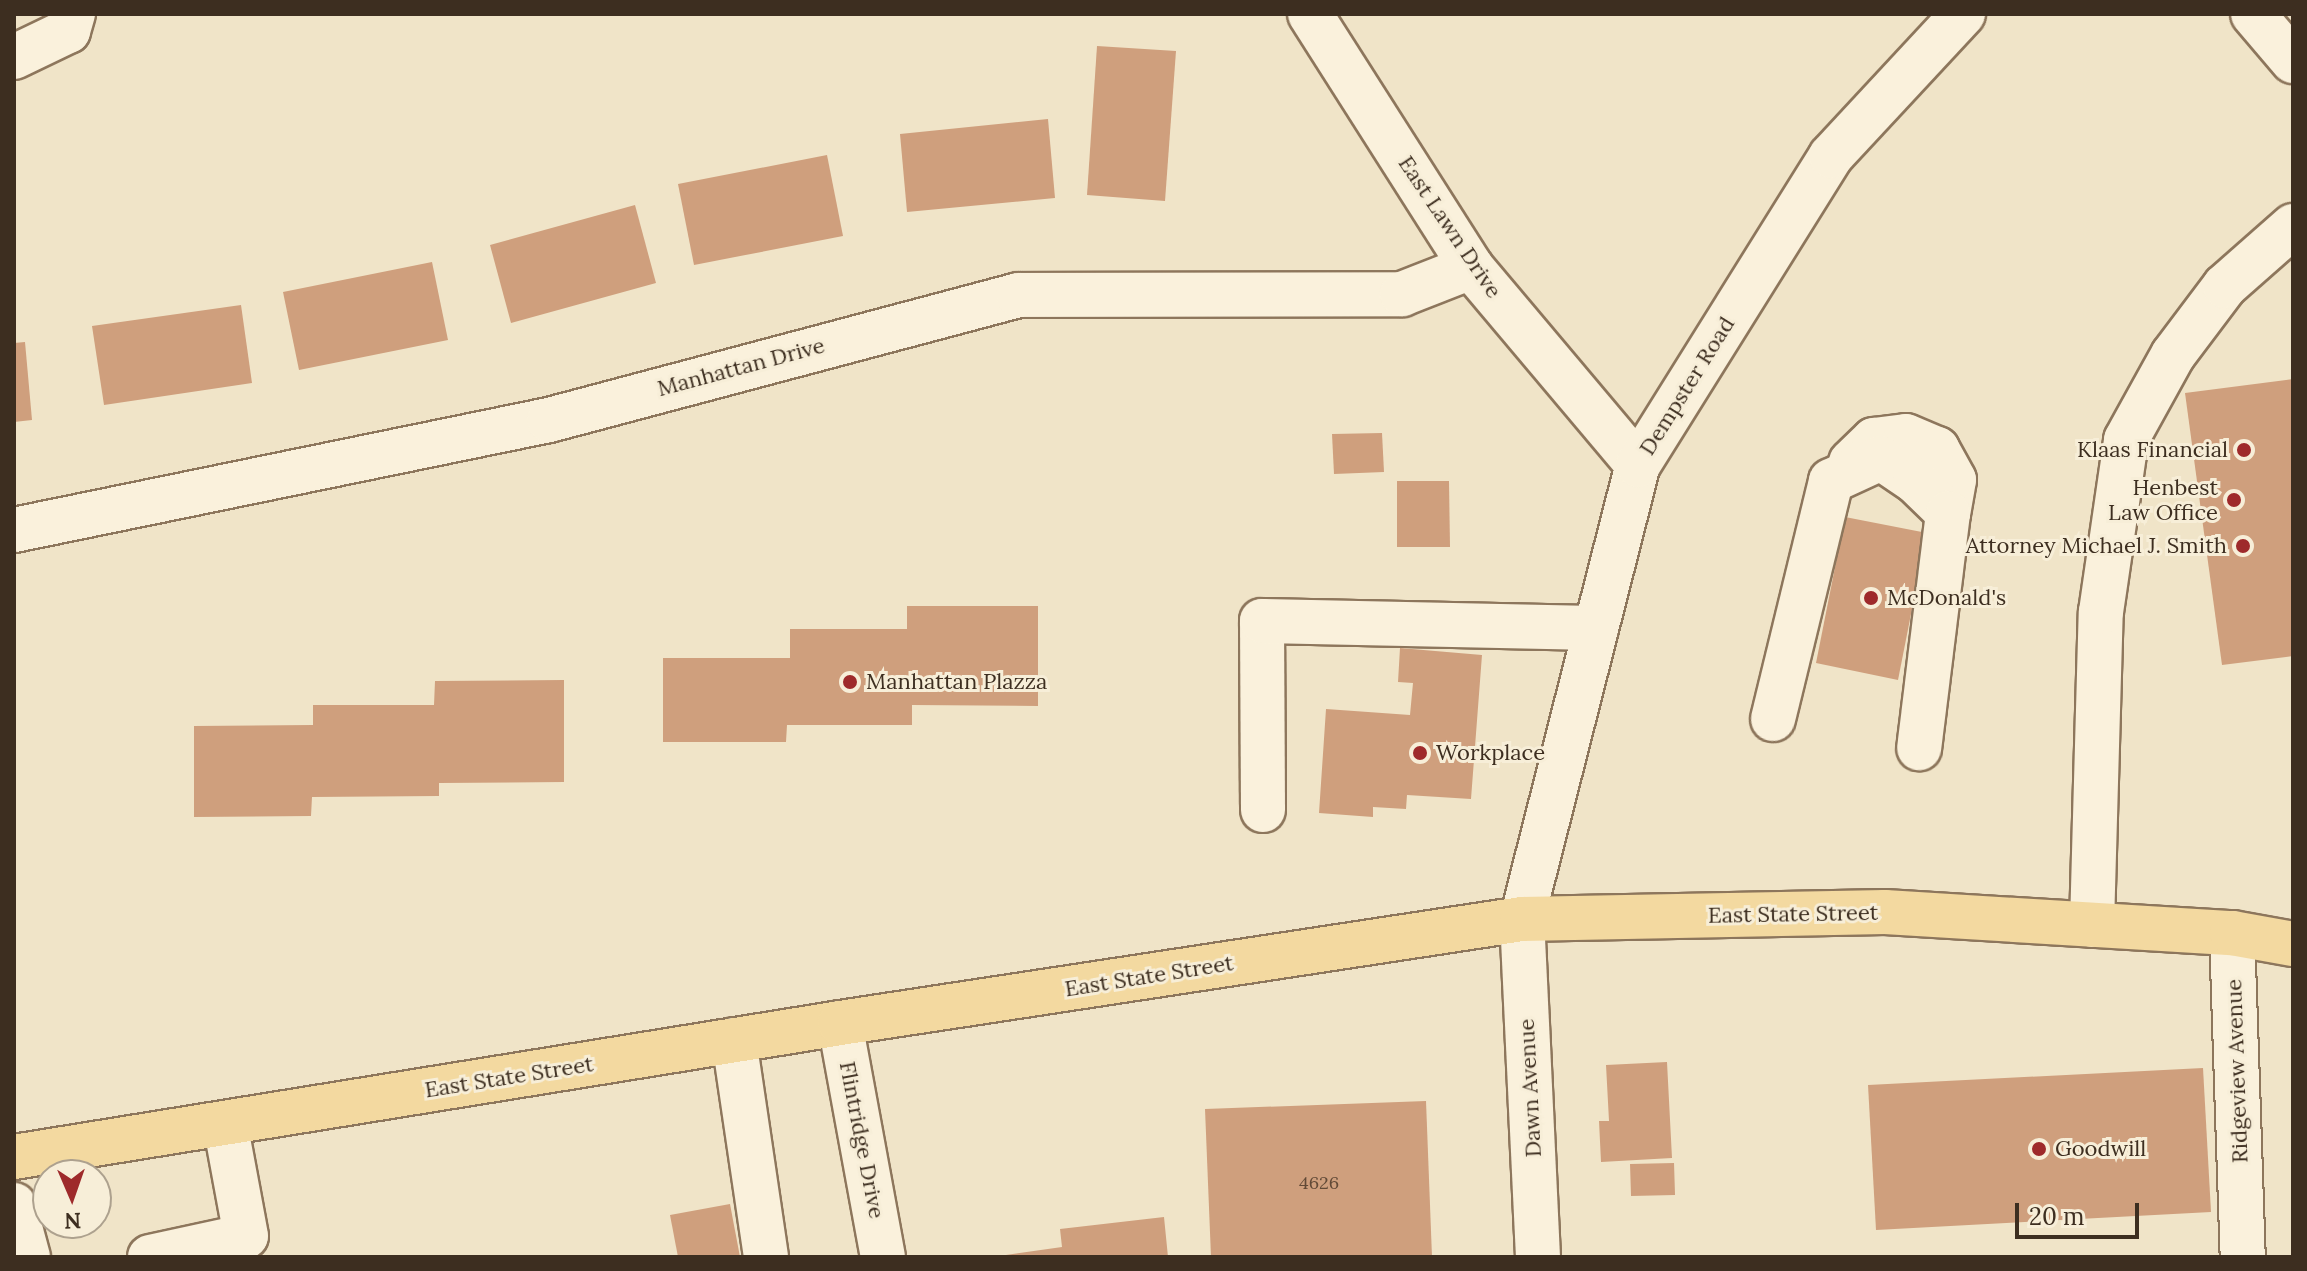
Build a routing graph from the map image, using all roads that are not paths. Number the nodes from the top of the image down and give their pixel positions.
1 (73, 14) edge
2 (1310, 14) edge
3 (1963, 14) edge
4 (2253, 14) edge
5 (14, 57) edge
6 (2293, 61) edge
7 (2293, 226) edge
8 (1471, 267) junction
9 (1638, 465) junction
10 (14, 530) edge
11 (1596, 628) junction
12 (1773, 719) dead end
13 (1919, 748) dead end
14 (1263, 810) dead end
15 (1522, 919) junction
16 (2092, 925) junction
17 (2232, 933) junction
18 (2293, 944) edge
19 (840, 1023) junction
20 (734, 1040) junction
21 (225, 1123) junction
22 (14, 1157) edge
23 (14, 1205) edge
24 (168, 1255) edge
25 (28, 1257) edge
26 (766, 1257) edge
27 (883, 1257) edge
28 (1538, 1257) edge
29 (2243, 1257) edge

1 - 5 street
2 - 8 street, East Lawn Drive
3 - 9 street, Dempster Road
4 - 6 street
7 - 16 street
8 - 9 street, East Lawn Drive
8 - 10 street, Manhattan Drive
9 - 11 street, Dempster Road
11 - 14 street
11 - 15 street, Dempster Road
12 - 13 street
15 - 16 main road, East State Street
15 - 19 main road, East State Street
15 - 28 street, Dawn Avenue
16 - 17 main road, East State Street
17 - 18 main road, East State Street
17 - 29 street, Ridgeview Avenue
19 - 20 main road, East State Street
19 - 27 street, Flintridge Drive
20 - 21 main road, East State Street
20 - 26 street
21 - 22 main road, East State Street
21 - 24 street
23 - 25 street

